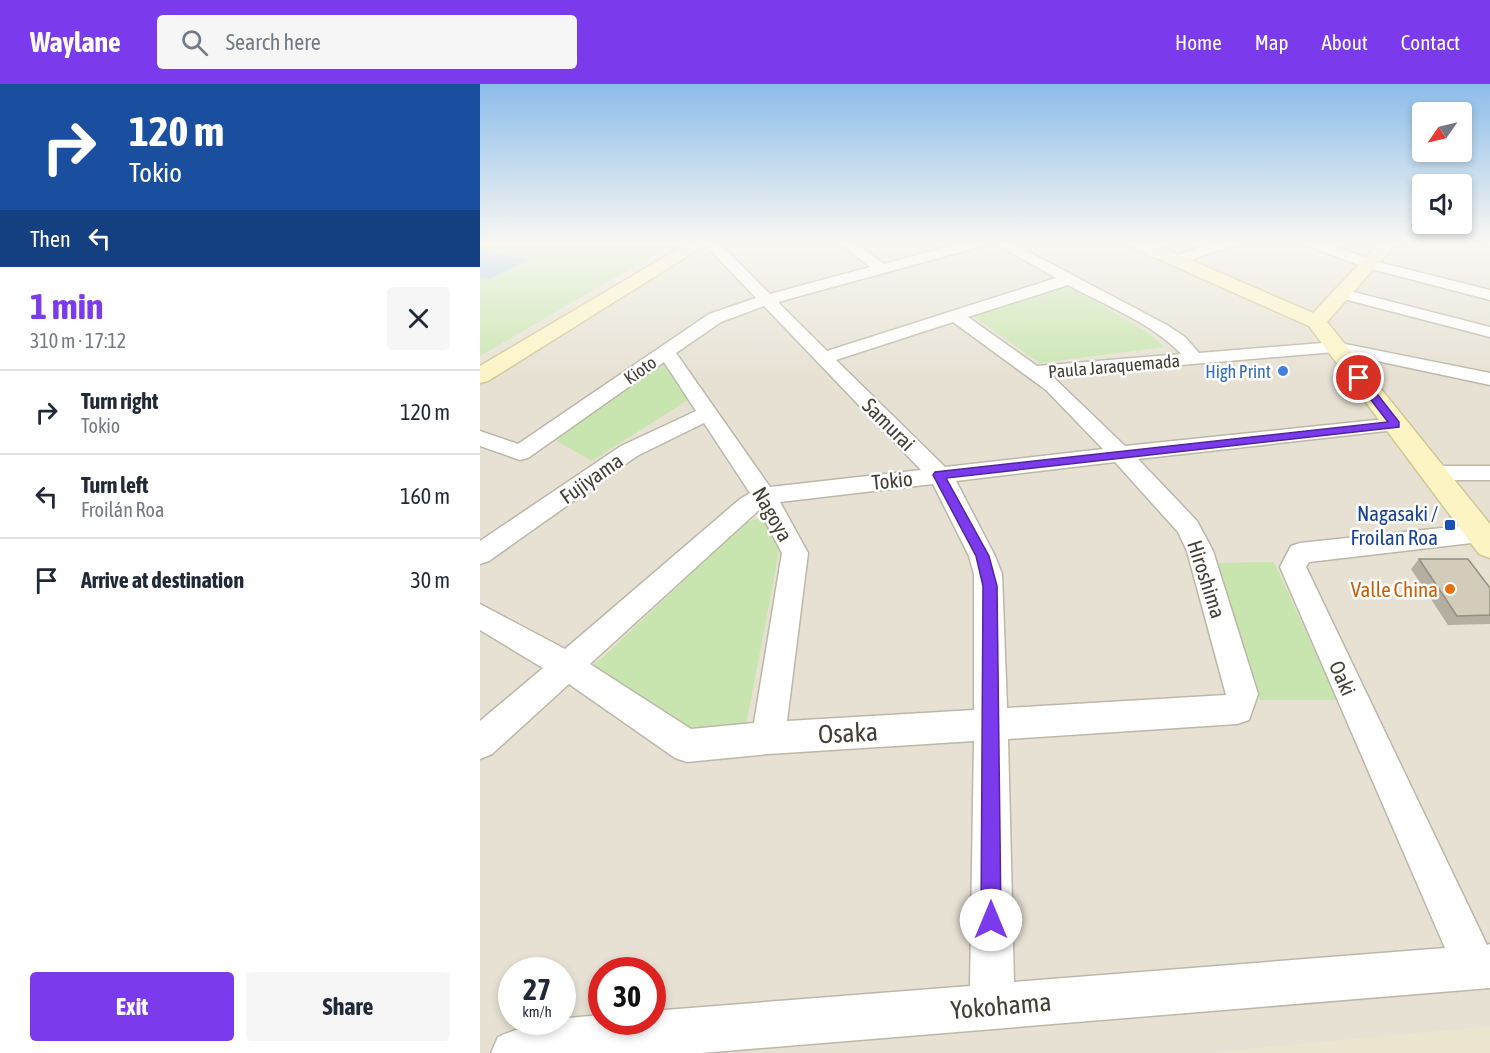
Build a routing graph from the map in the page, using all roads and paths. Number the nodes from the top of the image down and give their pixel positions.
1 (627, 287) edge
2 (754, 287) edge
3 (814, 287) edge
4 (1044, 287) edge
5 (1085, 287) edge
6 (1237, 287) edge
7 (1348, 287) edge
8 (1460, 287) edge
9 (1342, 294) junction
10 (1490, 295) edge
11 (766, 300) junction
12 (955, 316) junction
13 (1316, 322) junction
14 (1490, 332) edge
15 (1335, 347) junction
16 (666, 352) junction
17 (823, 358) junction
18 (1195, 359) junction
19 (1035, 372) junction
20 (480, 376) edge
21 (1490, 379) edge
22 (709, 413) junction
23 (1395, 424) junction
24 (480, 438) edge
25 (1120, 453) junction
26 (1433, 473) junction
27 (1490, 473) edge
28 (939, 475) junction
29 (764, 496) junction
30 (1485, 539) edge
31 (480, 554) edge
32 (480, 616) edge
33 (567, 666) junction
34 (1242, 694) joint
35 (990, 725) junction
36 (768, 738) junction
37 (480, 743) edge
38 (1482, 966) edge
39 (992, 1006) junction
40 (514, 1053) edge

1 - 20 street
2 - 11 street, Samurai
3 - 11 street, Kioto
4 - 12 street
5 - 18 street
6 - 13 street
7 - 9 street
8 - 10 street
9 - 13 street
9 - 14 street
11 - 16 street, Kioto
11 - 17 street, Samurai
12 - 17 street
12 - 19 street, Hiroshima
13 - 15 street
15 - 18 street, Paula Jaraquemada
15 - 21 street, Paula Jaraquemada
15 - 23 street
16 - 22 street, Nagoya
16 - 24 street, Kioto
17 - 28 street, Samurai
18 - 19 street, Paula Jaraquemada
19 - 25 street, Hiroshima
22 - 29 street, Nagoya
22 - 31 street, Fujiyama
23 - 25 street, Tokio
23 - 26 street
25 - 28 street, Tokio
25 - 34 street, Hiroshima
26 - 27 street
26 - 30 street
28 - 29 street, Tokio
28 - 35 street, Samurai
29 - 33 street, Tokio
29 - 36 street, Nagoya
30 - 38 street, Oaki
32 - 33 street, Osaka
33 - 36 street, Osaka
33 - 37 street, Tokio
34 - 35 street, Osaka
35 - 36 street, Osaka
35 - 39 street, Samurai
38 - 39 street, Yokohama
39 - 40 street, Yokohama

